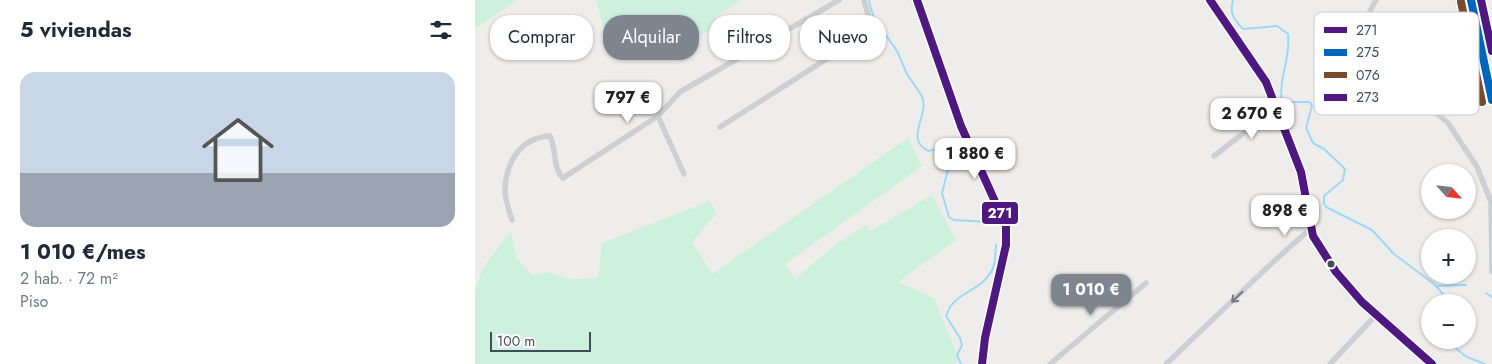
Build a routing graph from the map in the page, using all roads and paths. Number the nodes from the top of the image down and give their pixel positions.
1 (839, 0) edge
2 (864, 0) edge
3 (917, 0) edge
4 (1209, 0) edge
5 (1376, 0) edge
6 (1370, 12) edge
7 (1479, 38) edge
8 (1492, 100) edge
9 (1277, 107) junction
10 (1438, 115) edge
11 (658, 116) junction
12 (720, 127) dead end
13 (1214, 156) dead end
14 (684, 174) dead end
15 (511, 220) dead end
16 (1310, 229) junction
17 (1492, 272) edge
18 (1146, 283) dead end
19 (1376, 316) junction
20 (982, 364) edge
21 (1050, 364) edge
22 (1166, 364) edge
23 (1330, 364) edge
24 (1432, 364) edge

1 - 11 street
2 - 12 street
3 - 20 street
4 - 9 main road
5 - 6 street
7 - 8 main road
9 - 13 street
9 - 16 main road
10 - 17 street
11 - 14 street
11 - 15 street
16 - 19 main road
16 -> 22 street
18 - 21 street
19 - 23 street
19 - 24 main road

